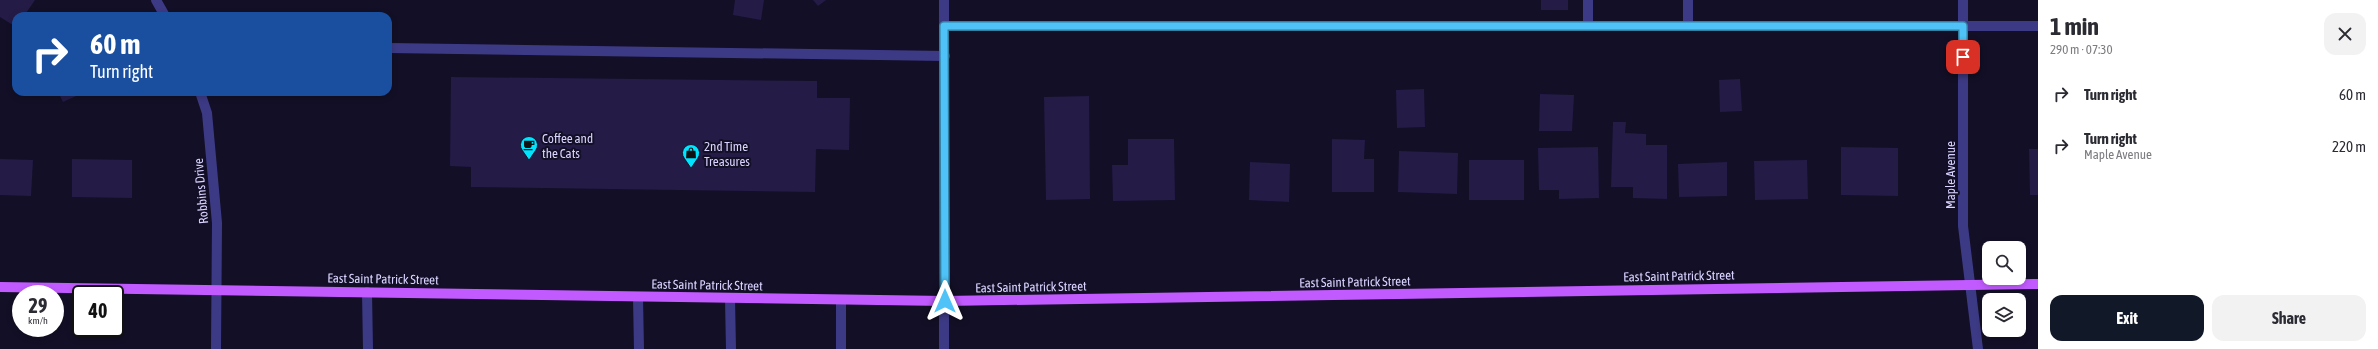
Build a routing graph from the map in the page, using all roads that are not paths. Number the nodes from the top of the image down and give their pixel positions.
1 (156, 0) edge
2 (944, 0) edge
3 (1588, 0) edge
4 (1688, 0) edge
5 (1963, 0) edge
6 (163, 12) edge
7 (944, 26) junction
8 (1588, 26) junction
9 (1688, 26) junction
10 (1963, 26) junction
11 (2038, 26) edge
12 (392, 48) edge
13 (944, 56) junction
14 (201, 96) edge
15 (1972, 284) junction
16 (2038, 284) edge
17 (0, 287) edge
18 (216, 290) junction
19 (367, 292) junction
20 (638, 297) junction
21 (730, 298) junction
22 (841, 300) junction
23 (945, 301) junction
24 (216, 349) edge
25 (368, 349) edge
26 (639, 349) edge
27 (730, 349) edge
28 (841, 349) edge
29 (944, 349) edge
30 (1978, 349) edge

1 - 6 street
2 - 7 street
3 - 8 street
4 - 9 street
5 - 10 street, Maple Avenue
7 - 8 street
7 - 13 street
8 - 9 street
9 - 10 street
10 - 11 street
10 - 15 street, Maple Avenue
12 - 13 street
13 - 23 street
14 - 18 street, Robbins Drive
15 - 16 main road, East Saint Patrick Street
15 - 23 main road, East Saint Patrick Street
15 - 30 street, Maple Avenue
17 - 18 main road, East Saint Patrick Street
18 - 19 main road, East Saint Patrick Street
18 - 24 street, Robbins Drive
19 - 20 main road, East Saint Patrick Street
19 - 25 street
20 - 21 main road, East Saint Patrick Street
20 - 26 street
21 - 22 main road, East Saint Patrick Street
21 - 27 street
22 - 23 main road, East Saint Patrick Street
22 - 28 street
23 - 29 street

